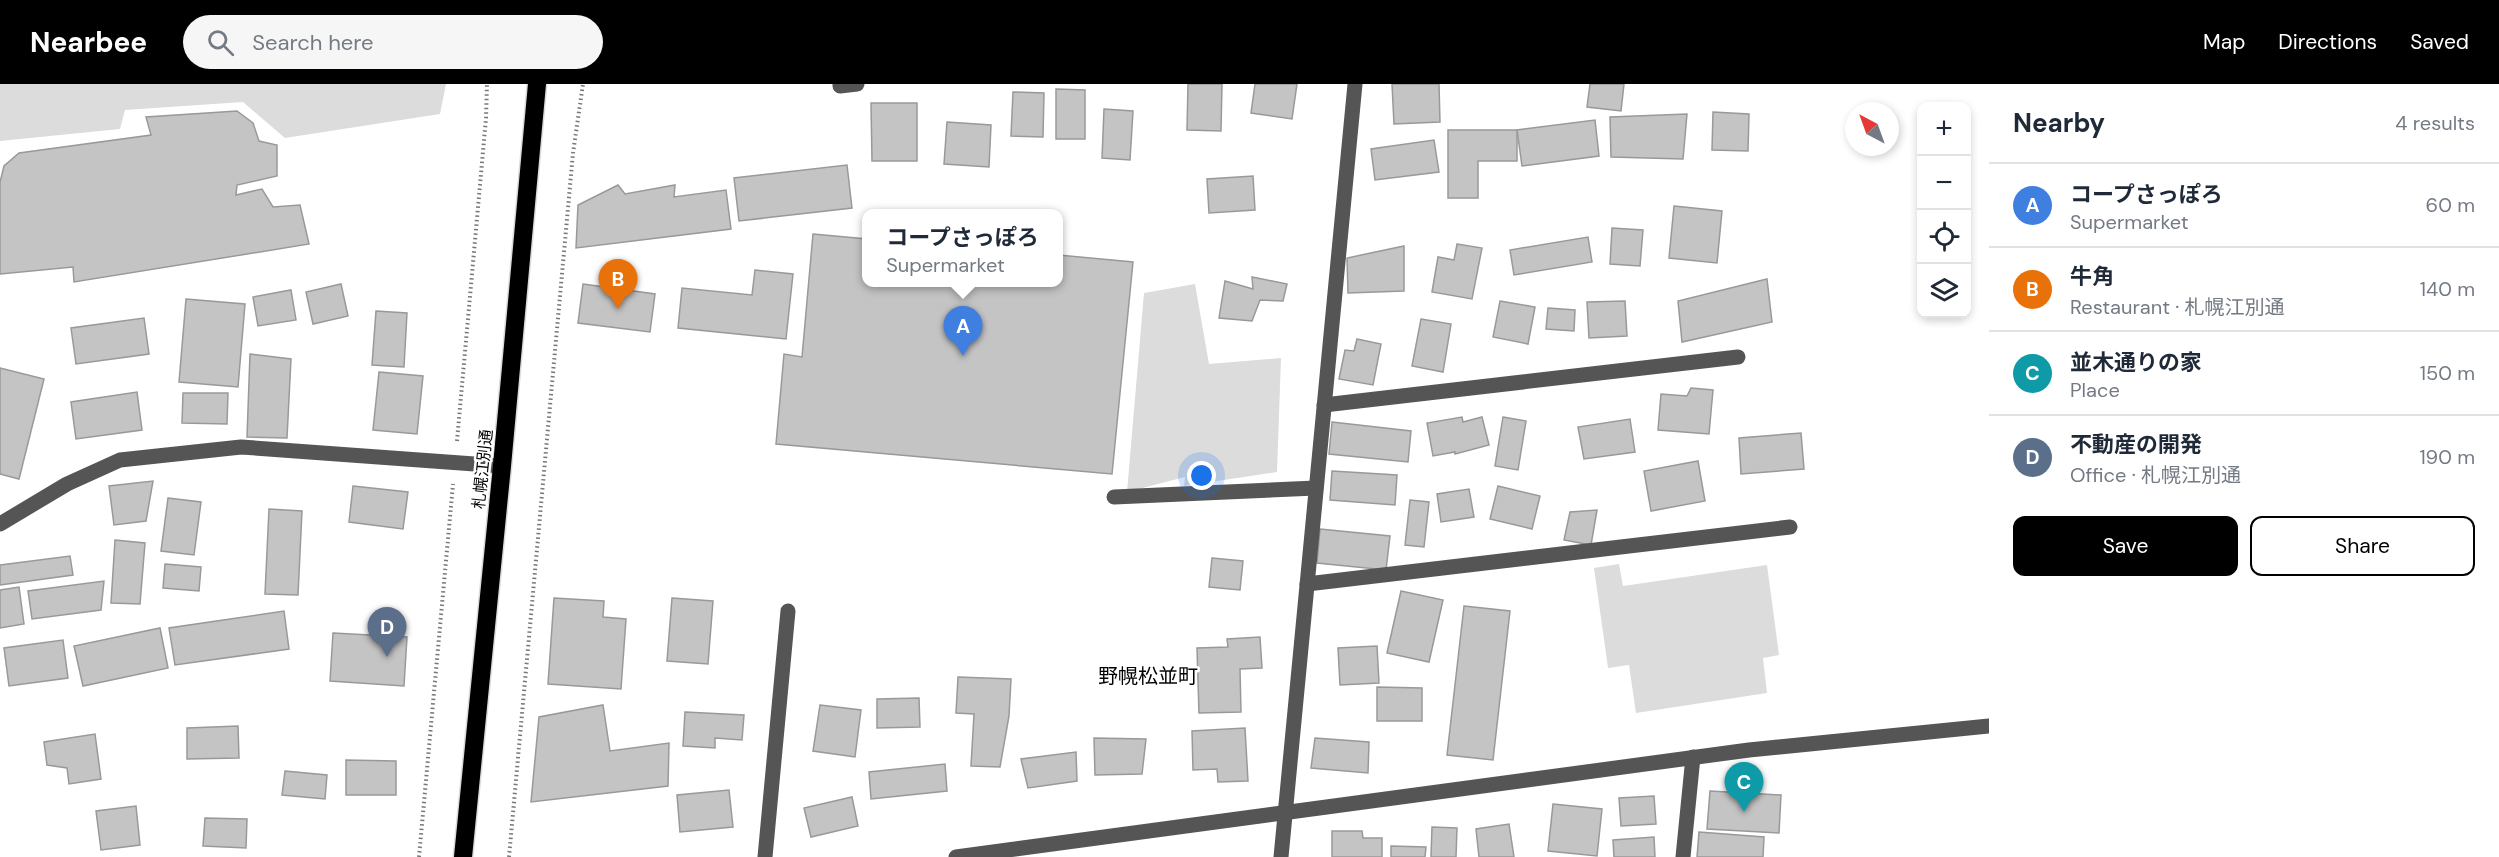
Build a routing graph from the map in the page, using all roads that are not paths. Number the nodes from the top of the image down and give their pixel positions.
1 (537, 84) edge
2 (840, 84) edge
3 (857, 84) edge
4 (1355, 84) edge
5 (1738, 357) dead end
6 (1323, 405) junction
7 (502, 466) junction
8 (1316, 488) junction
9 (1114, 497) dead end
10 (0, 524) edge
11 (1790, 527) dead end
12 (1307, 584) junction
13 (788, 611) dead end
14 (1989, 726) edge
15 (1693, 757) junction
16 (1286, 812) junction
17 (463, 857) edge
18 (765, 857) edge
19 (956, 857) edge
20 (1281, 857) edge
21 (1683, 857) edge

1 - 7 highway, 札幌江別通
2 - 3 street
4 - 6 street
5 - 6 street
6 - 8 street
7 - 10 street
7 - 17 highway, 札幌江別通
8 - 9 street
8 - 12 street
11 - 12 street
12 - 16 street
13 - 18 street
14 - 15 street
15 - 16 street
15 - 21 street
16 - 19 street
16 - 20 street

